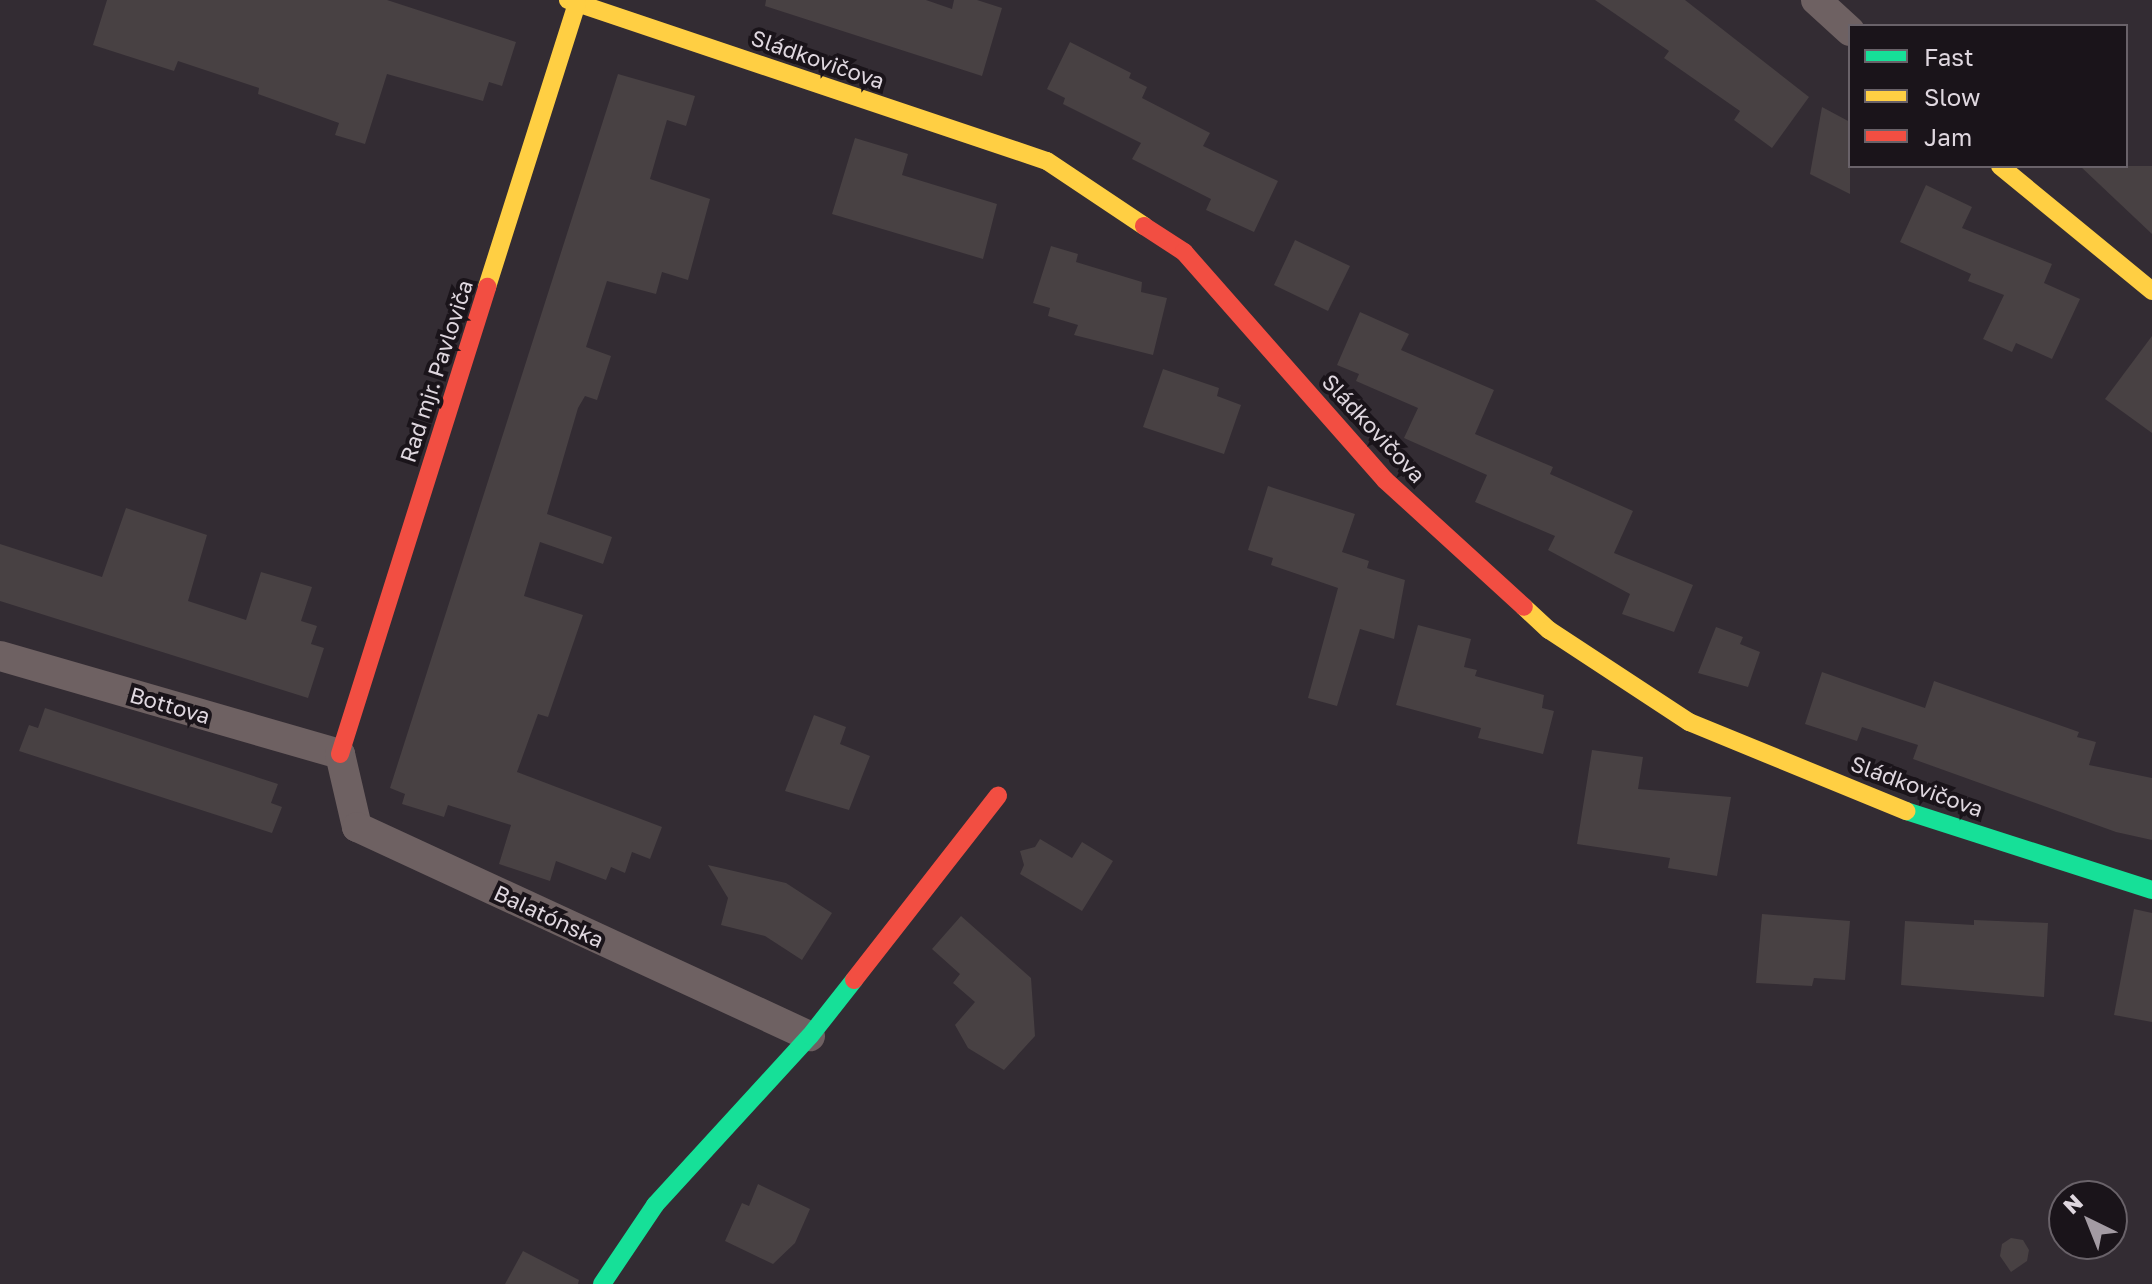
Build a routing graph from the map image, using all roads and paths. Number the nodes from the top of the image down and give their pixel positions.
1 (1816, 0) edge
2 (573, 2) edge
3 (1848, 29) edge
4 (2002, 168) edge
5 (2152, 291) edge
6 (0, 656) edge
7 (340, 754) junction
8 (998, 796) dead end
9 (2152, 890) edge
10 (810, 1036) junction
11 (602, 1284) edge

1 - 3 street
2 - 7 street, Rad mjr. Pavloviča
2 - 9 street, Sládkovičova
4 - 5 street
6 - 7 street, Bottova
7 - 10 street, Balatónska
8 - 10 street
10 - 11 street

